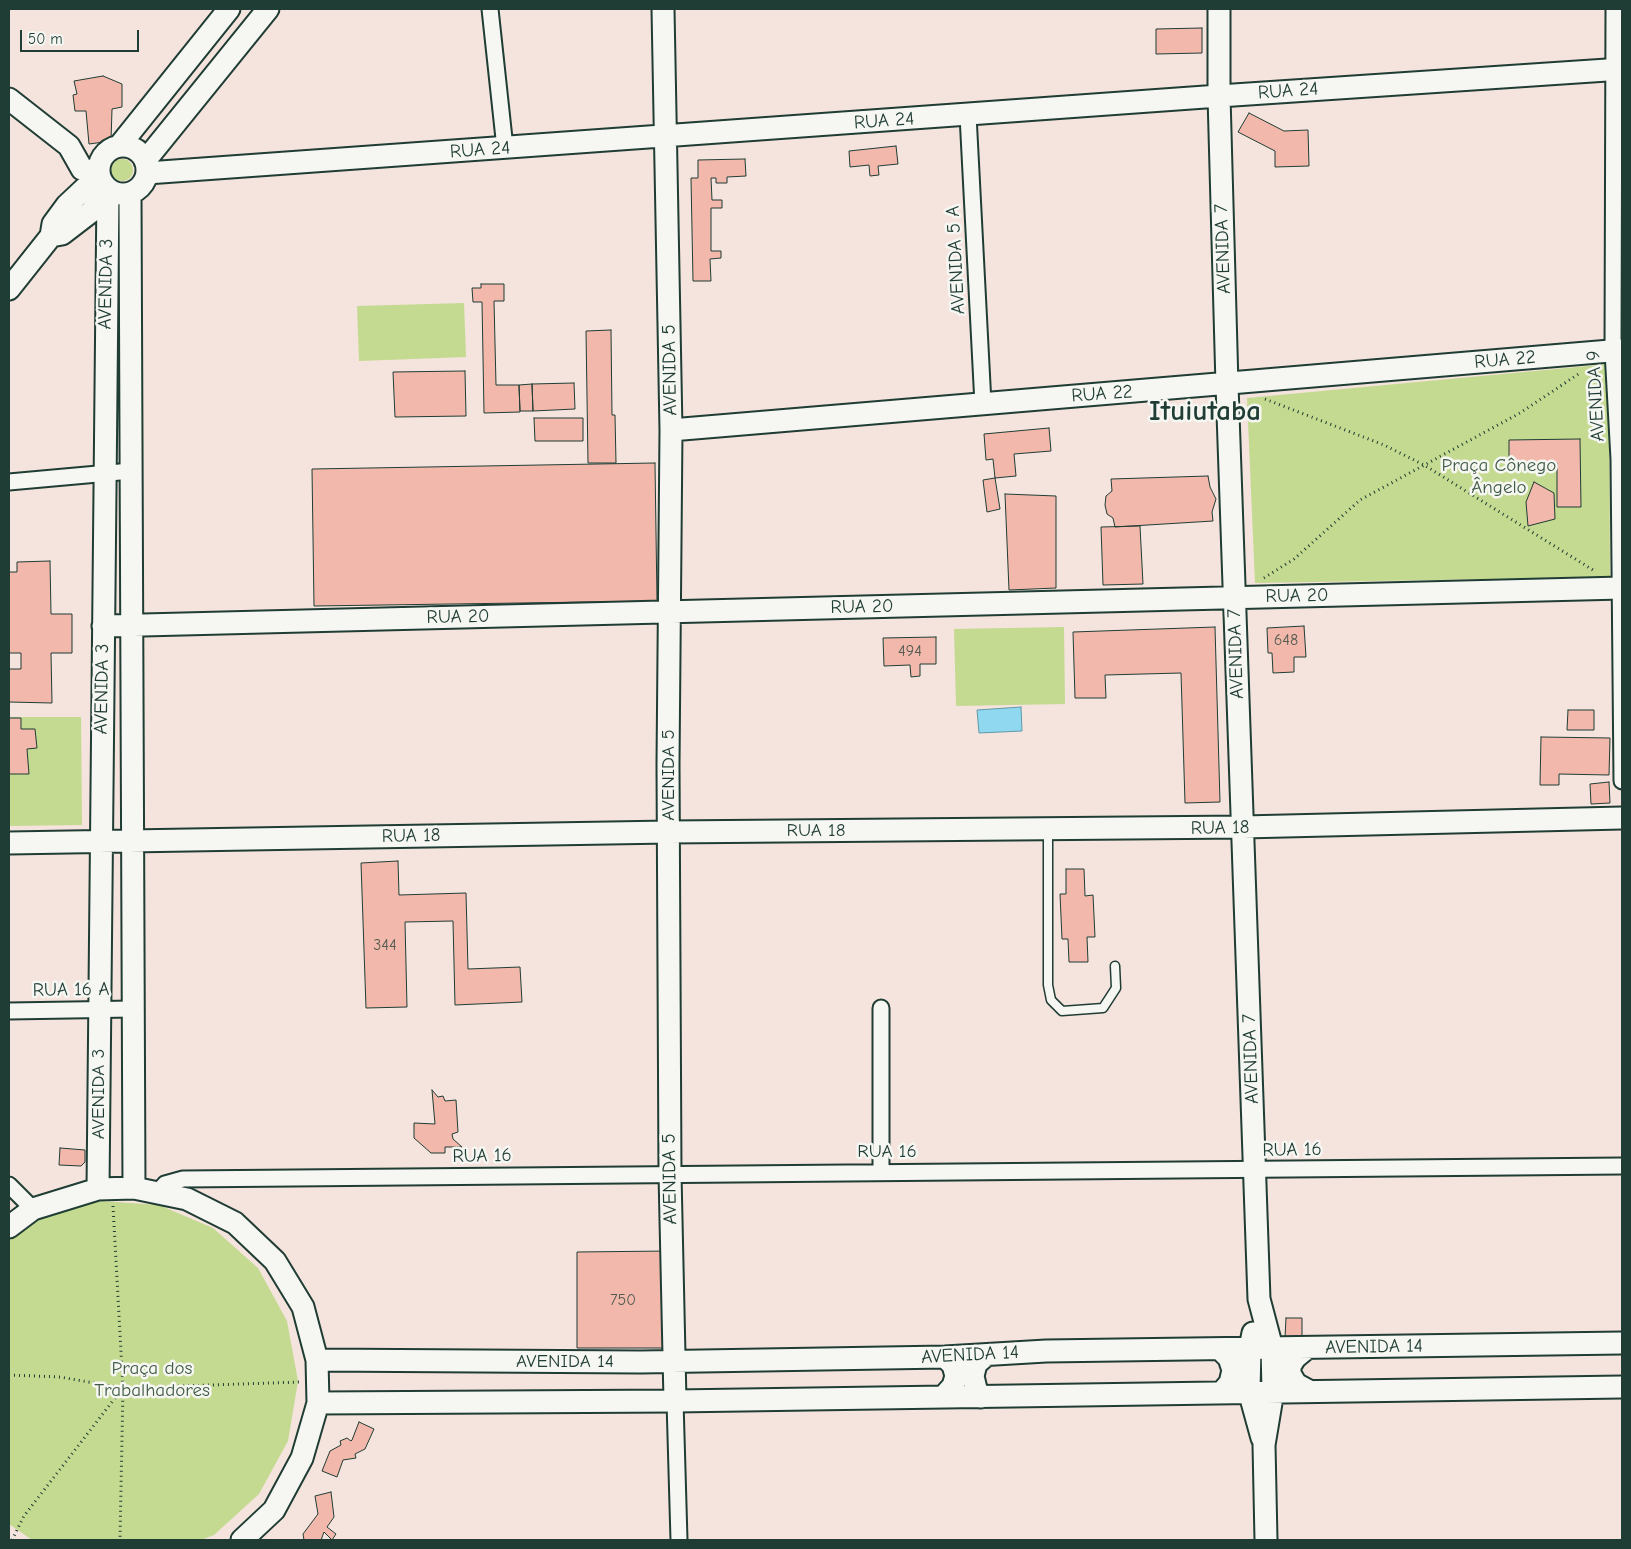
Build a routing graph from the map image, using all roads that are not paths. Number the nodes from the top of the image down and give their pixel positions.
1 (229, 9) edge
2 (268, 9) edge
3 (490, 9) edge
4 (663, 9) edge
5 (1219, 9) edge
6 (1614, 9) edge
7 (1619, 70) edge
8 (1219, 96) junction
9 (9, 99) edge
10 (968, 115) junction
11 (666, 137) junction
12 (506, 148) junction
13 (146, 167) junction
14 (106, 171) junction
15 (130, 193) junction
16 (9, 289) edge
17 (1618, 350) edge
18 (1227, 385) junction
19 (983, 404) junction
20 (671, 430) junction
21 (131, 471) junction
22 (104, 473) junction
23 (9, 482) edge
24 (1621, 588) edge
25 (1234, 597) junction
26 (670, 612) junction
27 (132, 625) junction
28 (103, 626) junction
29 (1622, 781) edge
30 (1622, 818) edge
31 (1243, 828) junction
32 (1048, 830) junction
33 (669, 832) junction
34 (101, 840) junction
35 (132, 840) junction
36 (9, 843) edge
37 (1115, 966) dead end
38 (880, 1008) dead end
39 (100, 1009) junction
40 (133, 1009) junction
41 (9, 1011) edge
42 (1622, 1166) edge
43 (1255, 1170) junction
44 (881, 1172) junction
45 (670, 1174) junction
46 (9, 1185) edge
47 (105, 1188) junction
48 (134, 1188) junction
49 (157, 1192) junction
50 (33, 1209) junction
51 (9, 1227) edge
52 (1259, 1299) junction
53 (1622, 1343) edge
54 (1250, 1348) junction
55 (1272, 1348) junction
56 (1307, 1348) junction
57 (1220, 1349) junction
58 (985, 1356) junction
59 (945, 1357) junction
60 (317, 1360) junction
61 (674, 1362) junction
62 (1622, 1387) edge
63 (1309, 1390) junction
64 (1249, 1391) junction
65 (1273, 1391) junction
66 (1222, 1392) junction
67 (945, 1396) junction
68 (981, 1397) junction
69 (675, 1401) junction
70 (318, 1403) junction
71 (1264, 1445) junction
72 (242, 1540) edge
73 (678, 1540) edge
74 (1266, 1540) edge

1 - 14 street
2 - 13 street
3 - 12 street
4 - 11 street, AVENIDA 5
5 - 8 street, AVENIDA 7
6 - 7 street, AVENIDA 9
7 - 8 street, RUA 24
7 - 17 street, AVENIDA 9
8 - 10 street, RUA 24
8 - 18 street, AVENIDA 7
9 - 14 street
10 - 11 street, RUA 24
10 - 19 street, AVENIDA 5 A
11 - 12 street, RUA 24
11 - 20 street, AVENIDA 5
12 - 13 street, RUA 24
13 - 14 street
13 - 15 street
14 - 15 street
14 - 16 street
14 - 22 street, AVENIDA 3
15 - 21 street, AVENIDA 3
17 - 18 street, RUA 22
17 - 24 street, AVENIDA 9
18 - 19 street, RUA 22
18 - 25 street, AVENIDA 7
19 - 20 street, RUA 22
20 - 26 street, AVENIDA 5
21 - 22 street
21 - 27 street, AVENIDA 3
22 - 23 street
22 - 28 street, AVENIDA 3
24 - 25 street, RUA 20
24 - 29 street, AVENIDA 9
25 - 26 street, RUA 20
25 - 31 street, AVENIDA 7
26 - 27 street, RUA 20
26 - 33 street, AVENIDA 5
27 - 28 street, RUA 20
27 - 35 street, AVENIDA 3
28 - 34 street, AVENIDA 3
30 - 31 street, RUA 18
31 - 32 street, RUA 18
31 - 43 street, AVENIDA 7
32 - 33 street, RUA 18
32 - 37 lane
33 - 35 street, RUA 18
33 - 45 street, AVENIDA 5
34 - 35 street, RUA 18
34 - 36 street, RUA 18
34 - 39 street, AVENIDA 3
35 - 40 street, AVENIDA 3
38 - 44 street
39 - 40 street, RUA 16 A
39 - 41 street, RUA 16 A
39 - 47 street, AVENIDA 3
40 - 48 street, AVENIDA 3
42 - 43 street, RUA 16
43 - 44 street, RUA 16
43 - 52 street, AVENIDA 7
44 - 45 street, RUA 16
45 - 49 street, RUA 16
45 - 61 street, AVENIDA 5
46 - 50 street
47 - 48 street
47 - 50 street
48 - 49 street
49 - 60 street
50 - 51 street
52 - 54 street, AVENIDA 7
52 - 55 street, AVENIDA 7
53 - 56 street, AVENIDA 14
54 - 55 street, AVENIDA 14
54 - 57 street, AVENIDA 14
54 - 64 street, AVENIDA 7
55 - 56 street, AVENIDA 14
55 - 65 street, AVENIDA 7
56 - 63 street
57 - 58 street, AVENIDA 14
57 - 66 street
58 - 59 street, AVENIDA 14
58 - 68 street
59 - 61 street, AVENIDA 14
59 - 67 street
60 - 61 street, AVENIDA 14
60 - 70 street
61 - 69 street, AVENIDA 5
62 - 63 street, AVENIDA 14
63 - 65 street, AVENIDA 14
64 - 65 street, AVENIDA 14
64 - 66 street, AVENIDA 14
64 - 71 street, AVENIDA 7
65 - 71 street, AVENIDA 7
66 - 68 street, AVENIDA 14
67 - 68 street, AVENIDA 14
67 - 69 street, AVENIDA 14
69 - 70 street, AVENIDA 14
69 - 73 street, AVENIDA 5
70 - 72 street
71 - 74 street, AVENIDA 7

